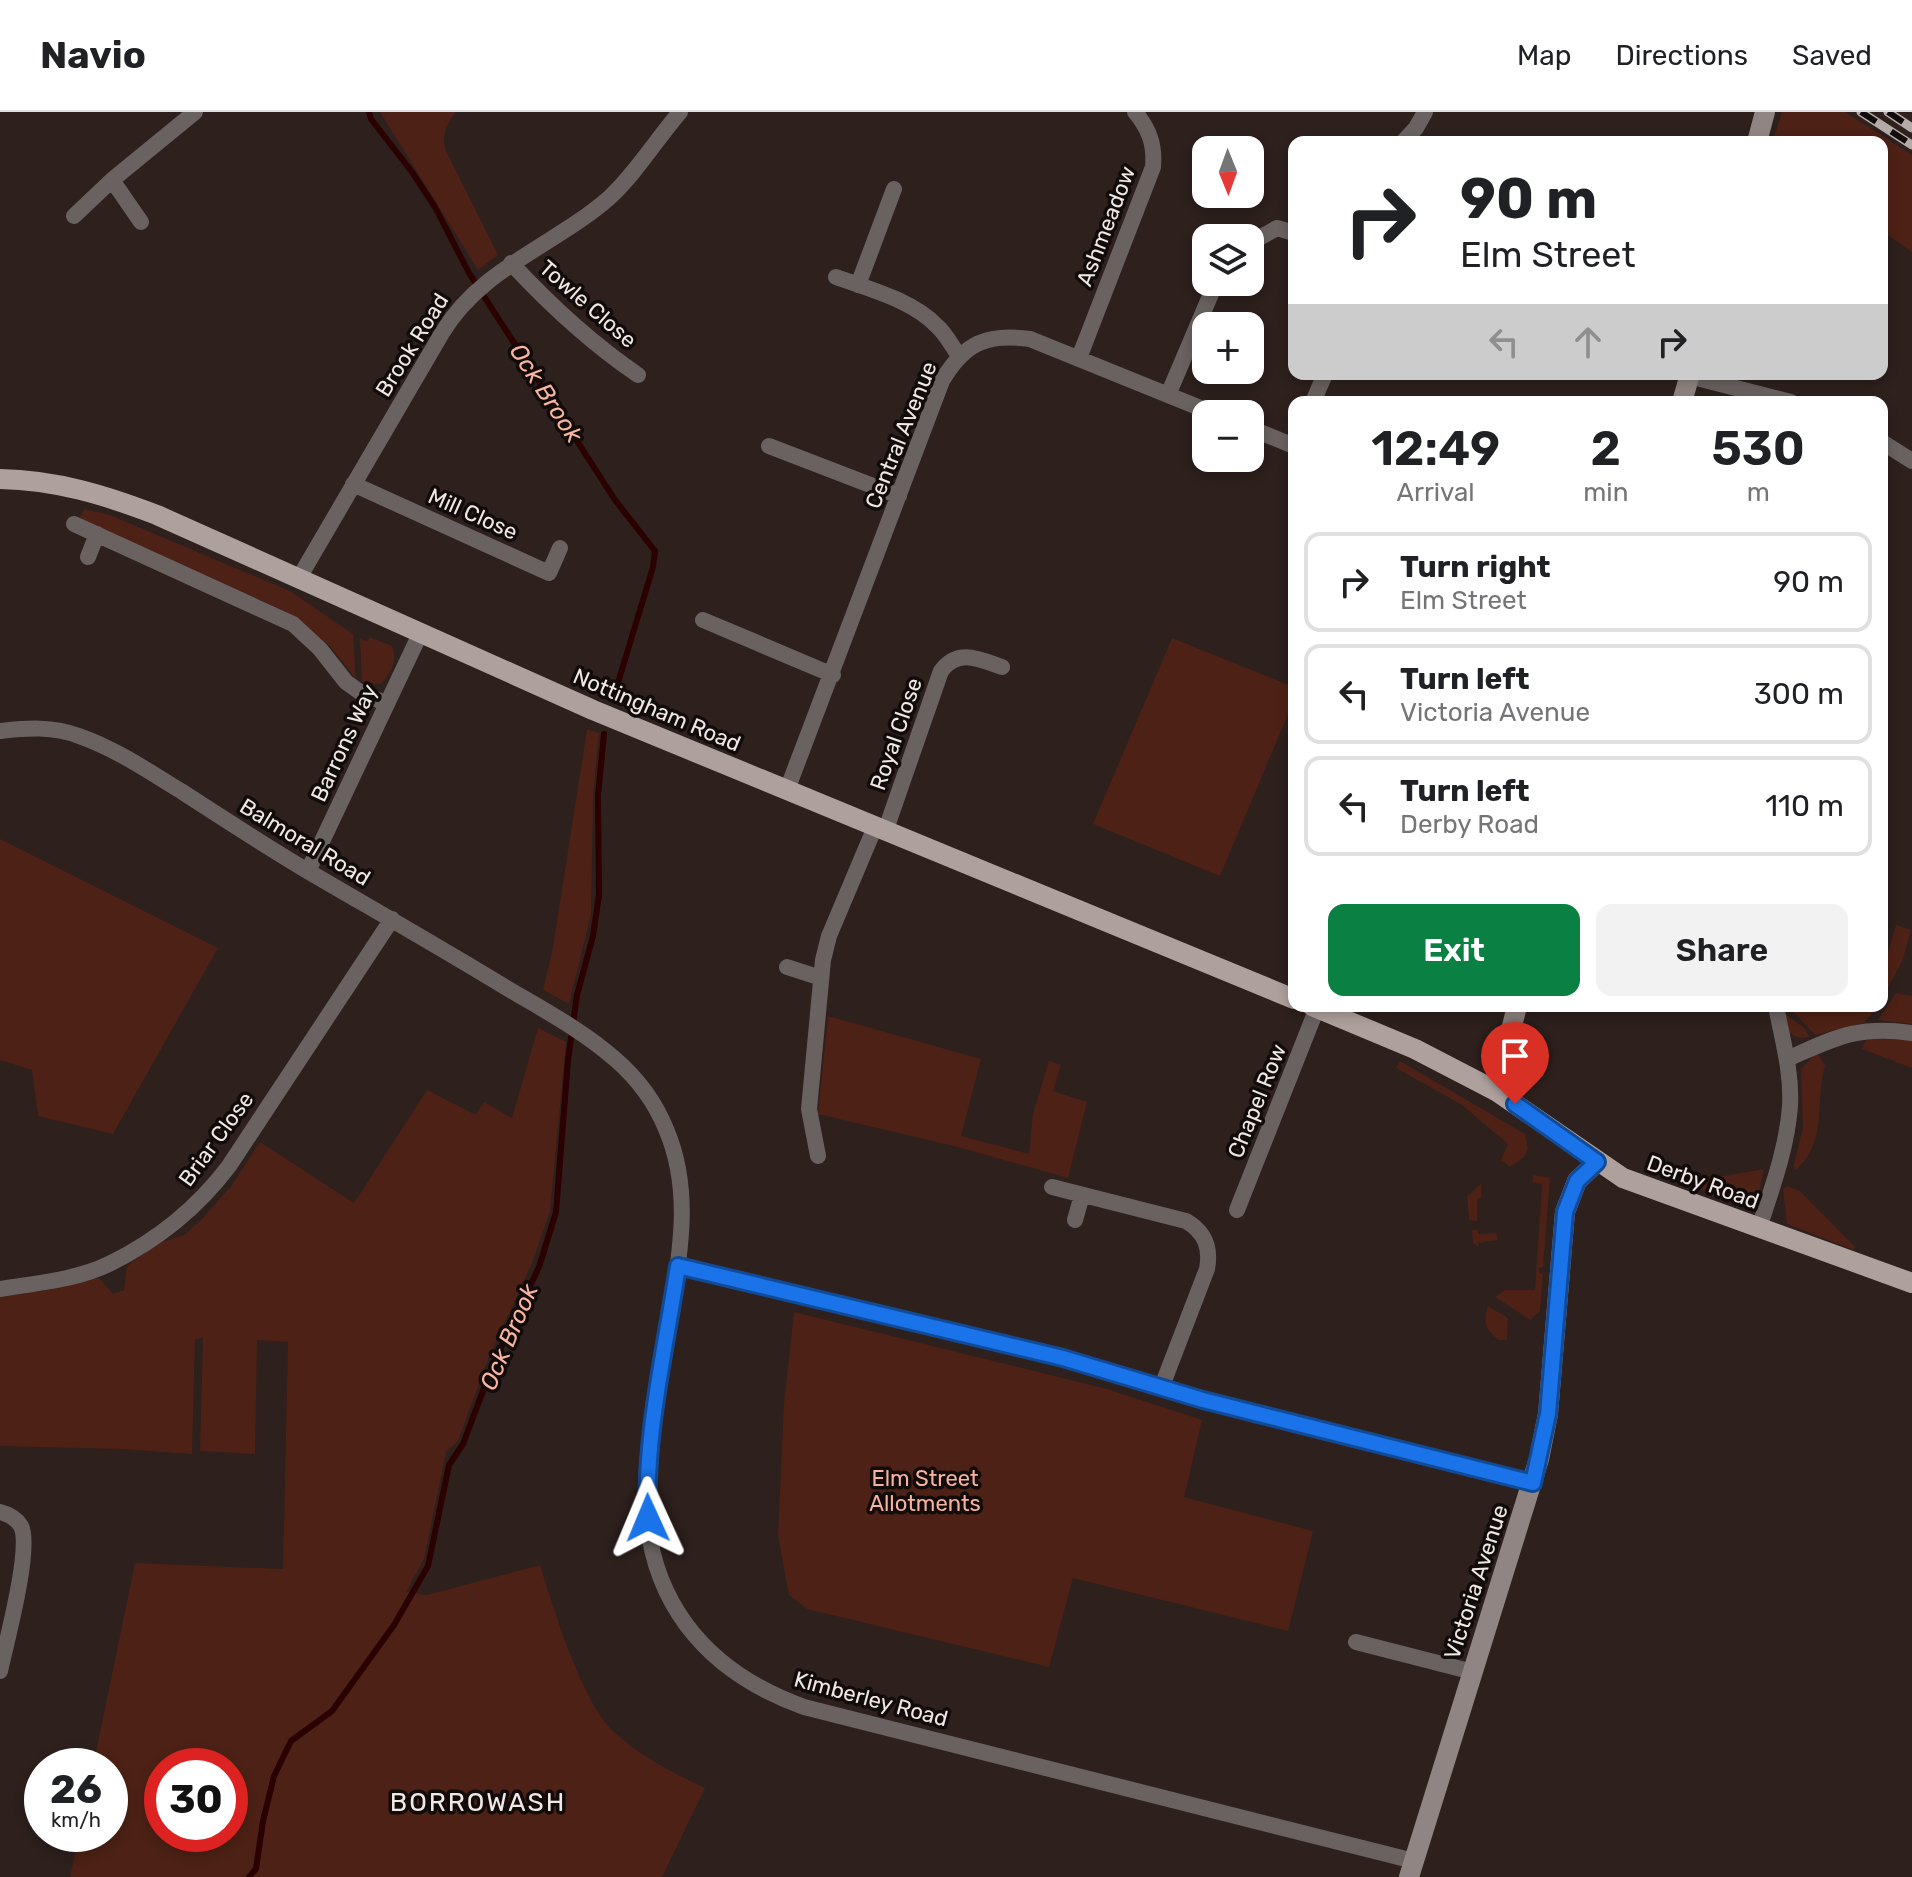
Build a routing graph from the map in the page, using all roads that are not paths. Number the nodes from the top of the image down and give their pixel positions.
1 (195, 112) edge
2 (680, 112) edge
3 (1135, 112) edge
4 (1425, 112) edge
5 (1765, 112) edge
6 (1409, 136) edge
7 (1759, 136) edge
8 (112, 180) junction
9 (894, 189) dead end
10 (74, 216) dead end
11 (141, 222) dead end
12 (1288, 231) edge
13 (1264, 235) edge
14 (511, 263) junction
15 (836, 277) dead end
16 (858, 285) junction
17 (1210, 296) edge
18 (959, 356) junction
19 (1079, 358) junction
20 (638, 375) dead end
21 (1709, 380) edge
22 (1168, 395) junction
23 (1769, 396) edge
24 (1192, 405) edge
25 (1264, 434) edge
26 (1288, 444) edge
27 (769, 446) dead end
28 (1888, 446) edge
29 (1912, 461) edge
30 (0, 479) edge
31 (353, 484) junction
32 (899, 496) junction
33 (74, 524) dead end
34 (97, 534) junction
35 (560, 548) dead end
36 (88, 557) dead end
37 (299, 578) junction
38 (703, 620) dead end
39 (420, 634) junction
40 (1002, 667) dead end
41 (833, 675) junction
42 (387, 704) junction
43 (0, 731) edge
44 (787, 790) junction
45 (880, 829) junction
46 (308, 871) junction
47 (392, 919) junction
48 (787, 967) dead end
49 (821, 978) junction
50 (1288, 997) edge
51 (1313, 1012) edge
52 (1327, 1012) edge
53 (1516, 1012) edge
54 (1777, 1012) edge
55 (1912, 1033) edge
56 (582, 1034) joint
57 (1787, 1059) junction
58 (1496, 1091) junction
59 (818, 1156) dead end
60 (1597, 1162) junction
61 (1052, 1187) dead end
62 (1082, 1195) junction
63 (1237, 1210) dead end
64 (1075, 1220) dead end
65 (1759, 1228) junction
66 (678, 1266) junction
67 (1912, 1283) edge
68 (0, 1289) edge
69 (1162, 1386) junction
70 (1533, 1483) junction
71 (8, 1516) edge
72 (1356, 1642) dead end
73 (0, 1671) edge
74 (1473, 1672) junction
75 (1412, 1869) edge

1 - 8 street
2 - 14 street, Brook Road
3 - 19 street, Ashmeadow
4 - 6 street
5 - 7 street
8 - 10 street
8 - 11 street
9 - 16 street
12 - 13 street
14 - 20 street, Towle Close
14 - 31 street, Brook Road
15 - 16 street
16 - 18 street
17 - 22 street
18 - 19 street, Central Avenue
18 - 32 street, Central Avenue
19 - 22 street, Central Avenue
21 - 23 street
22 - 24 street, Central Avenue
25 - 26 street
27 - 32 street
28 - 29 street
30 - 37 main road, Nottingham Road
31 - 35 street, Mill Close
31 - 37 street, Brook Road
32 - 41 street, Central Avenue
33 - 34 street
34 - 36 street
34 - 42 street
37 - 39 main road, Nottingham Road
38 - 41 street
39 - 42 street, Barrons Way
39 - 44 main road, Nottingham Road
40 - 45 street, Royal Close
41 - 44 street, Central Avenue
42 - 46 street, Barrons Way
43 - 46 street, Balmoral Road
44 - 45 main road, Nottingham Road
45 - 49 street
45 - 50 main road, Nottingham Road
46 - 47 street, Balmoral Road
47 - 56 street, Balmoral Road
47 - 68 street, Briar Close
48 - 49 street
49 - 59 street
51 - 63 street, Chapel Row
52 - 58 main road
53 - 58 street
54 - 57 street
55 - 57 street
56 - 66 street, Kimberley Road
57 - 65 street
58 - 60 main road, Derby Road
60 - 65 main road, Derby Road
60 - 70 street, Victoria Avenue
61 - 62 street
62 - 64 street
62 - 69 street
65 - 67 main road, Derby Road
66 - 69 street
66 - 75 street, Kimberley Road
69 - 70 street
70 - 74 street, Victoria Avenue
71 - 73 street
72 - 74 street
74 - 75 street, Victoria Avenue

